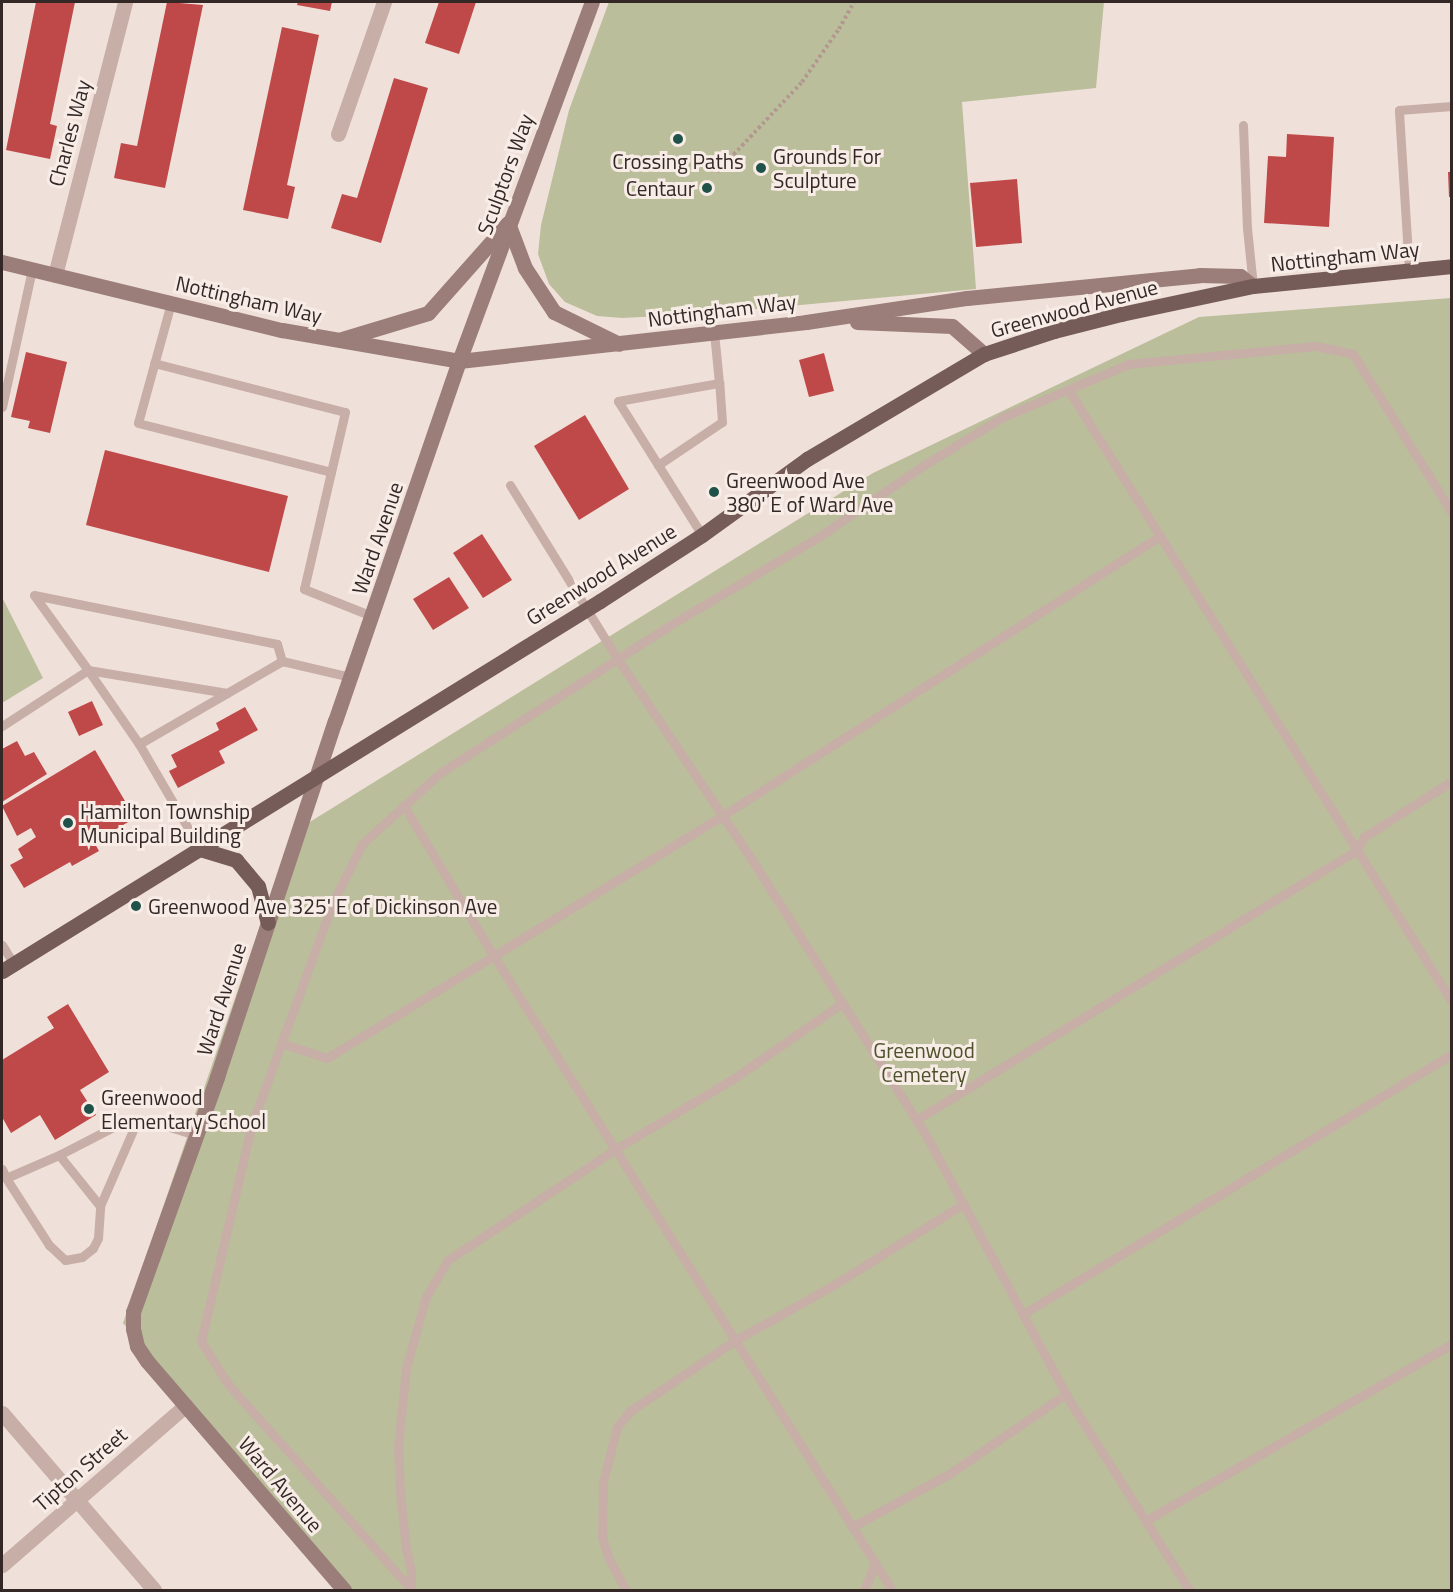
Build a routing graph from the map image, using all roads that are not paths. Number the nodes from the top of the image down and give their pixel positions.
1 (125, 2) edge
2 (384, 2) edge
3 (592, 2) edge
4 (1452, 106) edge
5 (1243, 125) dead end
6 (338, 134) dead end
7 (508, 223) junction
8 (2, 262) edge
9 (1452, 266) edge
10 (32, 269) junction
11 (1409, 271) junction
12 (54, 275) junction
13 (1253, 286) junction
14 (171, 303) junction
15 (806, 322) junction
16 (714, 332) junction
17 (339, 340) junction
18 (619, 344) junction
19 (984, 354) junction
20 (459, 361) junction
21 (154, 363) junction
22 (719, 383) junction
23 (1069, 391) junction
24 (2, 407) edge
25 (658, 465) junction
26 (331, 472) junction
27 (510, 484) dead end
28 (1452, 513) edge
29 (702, 535) junction
30 (1160, 536) junction
31 (589, 608) junction
32 (372, 616) junction
33 (617, 658) junction
34 (282, 661) junction
35 (88, 670) junction
36 (351, 677) junction
37 (227, 693) junction
38 (2, 726) edge
39 (139, 744) junction
40 (316, 777) junction
41 (1452, 781) edge
42 (405, 806) junction
43 (722, 816) junction
44 (200, 849) junction
45 (1356, 850) junction
46 (268, 923) junction
47 (2, 945) edge
48 (494, 957) junction
49 (8, 967) edge
50 (1452, 1002) edge
51 (842, 1003) junction
52 (281, 1043) junction
53 (1452, 1054) edge
54 (916, 1120) junction
55 (136, 1121) junction
56 (196, 1135) junction
57 (614, 1150) junction
58 (59, 1155) junction
59 (4, 1173) edge
60 (963, 1204) junction
61 (100, 1206) junction
62 (1023, 1314) junction
63 (734, 1341) junction
64 (1452, 1344) edge
65 (1066, 1394) junction
66 (186, 1405) junction
67 (2, 1413) edge
68 (76, 1500) junction
69 (1145, 1521) junction
70 (852, 1527) junction
71 (875, 1564) junction
72 (2, 1565) edge
73 (411, 1589) edge
74 (154, 1590) edge
75 (344, 1590) edge
76 (626, 1590) edge
77 (864, 1590) edge
78 (891, 1590) edge
79 (1189, 1590) edge

1 - 12 street, Charles Way
2 - 6 street
3 - 7 street, Sculptors Way
4 - 11 lane
5 - 13 lane
7 - 17 street
7 - 18 street
7 - 20 street, Sculptors Way
8 - 10 street, Nottingham Way
9 - 11 main road, Nottingham Way
10 - 12 street, Nottingham Way
10 - 24 lane
11 - 13 main road, Nottingham Way
12 - 14 street, Nottingham Way
13 - 15 street, Nottingham Way
13 - 19 main road, Greenwood Avenue
14 - 17 street, Nottingham Way
14 - 21 lane
15 - 16 street, Nottingham Way
15 - 19 street
16 - 18 street, Nottingham Way
16 - 22 lane
17 - 20 street, Nottingham Way
18 - 20 street, Nottingham Way
19 - 29 main road, Greenwood Avenue
20 - 32 street, Ward Avenue
21 - 26 lane
21 - 26 lane
22 - 25 lane
22 - 25 lane
23 - 28 lane
23 - 30 lane
23 - 33 lane
25 - 29 lane
26 - 32 lane
27 - 31 lane
29 - 31 main road, Greenwood Avenue
30 - 43 lane
30 - 45 lane
31 - 33 lane
31 - 40 main road, Greenwood Avenue
32 - 36 street, Ward Avenue
33 - 42 lane
33 - 43 lane
34 - 35 lane
34 - 36 lane
34 - 37 lane
35 - 37 lane
35 - 38 lane
35 - 39 lane
36 - 40 street, Ward Avenue
37 - 39 lane
39 - 44 lane
40 - 44 main road, Greenwood Avenue
40 - 46 street, Ward Avenue
41 - 45 lane
42 - 48 lane
42 - 52 lane
43 - 48 lane
43 - 51 lane
44 - 46 main road
44 - 49 main road, Greenwood Avenue
45 - 50 lane
45 - 54 lane
46 - 56 street, Ward Avenue
47 - 49 lane
48 - 52 lane
48 - 57 lane
51 - 54 lane
51 - 57 lane
52 - 73 lane
53 - 62 lane
54 - 60 lane
55 - 56 lane
55 - 58 lane
55 - 61 lane
56 - 66 street, Ward Avenue
57 - 63 lane
57 - 73 lane
58 - 59 lane
58 - 61 lane
59 - 61 lane
60 - 62 lane
60 - 63 lane
62 - 65 lane
63 - 70 lane
63 - 76 lane
64 - 69 lane
65 - 69 lane
65 - 70 lane
66 - 68 street, Tipton Street
66 - 75 street, Ward Avenue
67 - 68 street
68 - 72 street, Tipton Street
68 - 74 street
69 - 79 lane
70 - 71 lane
71 - 77 lane
71 - 78 lane

